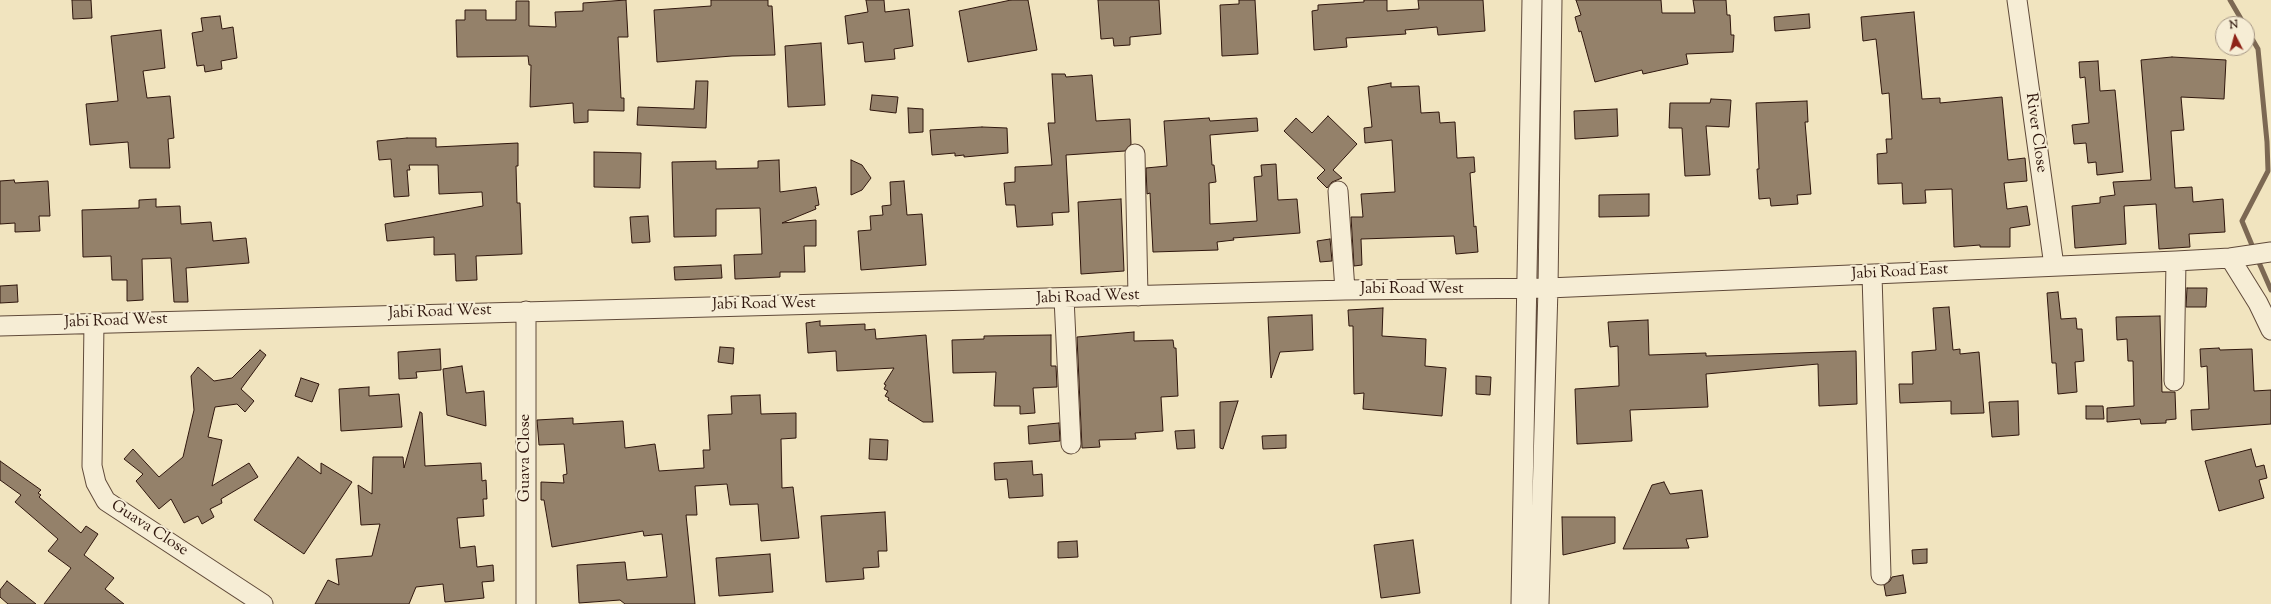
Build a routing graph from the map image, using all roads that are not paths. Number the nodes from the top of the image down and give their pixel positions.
1 (1532, 0) edge
2 (1552, 0) edge
3 (2017, 0) edge
4 (1135, 154) dead end
5 (1338, 192) dead end
6 (2271, 252) edge
7 (2230, 258) junction
8 (2176, 260) junction
9 (2054, 266) junction
10 (1872, 275) junction
11 (1548, 288) junction
12 (1528, 289) junction
13 (1345, 290) junction
14 (1138, 296) junction
15 (1064, 298) junction
16 (526, 311) junction
17 (94, 322) junction
18 (0, 326) edge
19 (2271, 330) edge
20 (2174, 381) dead end
21 (1071, 444) dead end
22 (1881, 575) dead end
23 (263, 604) edge
24 (526, 604) edge
25 (1521, 604) edge
26 (1539, 604) edge

1 - 12 street
2 - 11 street
3 - 9 street, River Close
4 - 14 street
5 - 13 street
6 - 7 street, Jabi Road East
7 - 8 street, Jabi Road East
7 - 19 street
8 - 9 street, Jabi Road East
8 - 20 street
9 - 10 street, Jabi Road East
10 - 11 street, Jabi Road East
10 - 22 street
11 - 12 street, Jabi Road East
11 - 26 street
12 - 13 street, Jabi Road West
12 - 25 street
13 - 14 street, Jabi Road West
14 - 15 street, Jabi Road West
15 - 16 street, Jabi Road West
15 - 21 street
16 - 17 street, Jabi Road West
16 - 24 street, Guava Close
17 - 18 street, Jabi Road West
17 - 23 street, Guava Close

